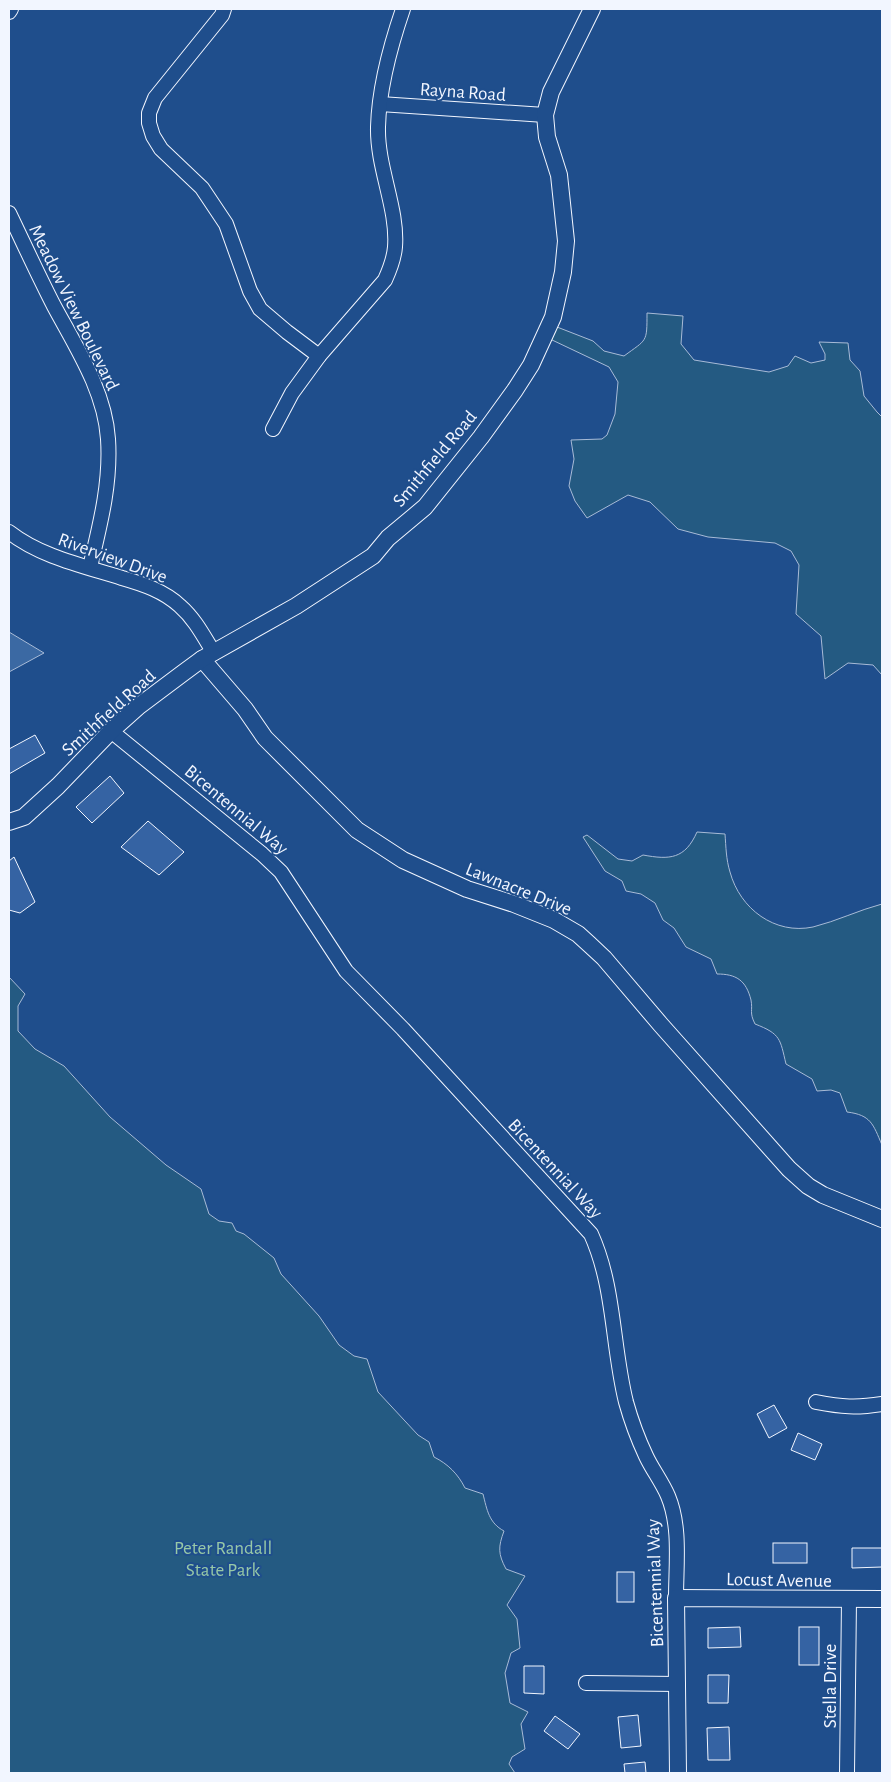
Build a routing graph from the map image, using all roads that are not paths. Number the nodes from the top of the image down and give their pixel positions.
1 (11, 9) edge
2 (224, 9) edge
3 (403, 9) edge
4 (592, 9) edge
5 (9, 12) edge
6 (380, 104) junction
7 (545, 115) junction
8 (9, 213) edge
9 (319, 356) junction
10 (273, 429) dead end
11 (9, 532) edge
12 (90, 567) junction
13 (208, 656) junction
14 (111, 731) junction
15 (9, 822) edge
16 (882, 1219) edge
17 (816, 1402) dead end
18 (882, 1404) edge
19 (676, 1598) junction
20 (882, 1599) edge
21 (849, 1600) junction
22 (586, 1683) dead end
23 (678, 1684) junction
24 (678, 1773) edge
25 (848, 1773) edge

1 - 5 street
2 - 9 street
3 - 6 street
4 - 7 street, Smithfield Road
6 - 7 street, Rayna Road
6 - 9 street
7 - 13 street, Smithfield Road
8 - 12 street, Meadow View Boulevard
9 - 10 street
11 - 12 street, Riverview Drive
12 - 13 street, Riverview Drive
13 - 14 street, Smithfield Road
13 - 16 street, Lawnacre Drive
14 - 15 street, Smithfield Road
14 - 19 street, Bicentennial Way
17 - 18 street
19 - 21 street, Locust Avenue
19 - 23 street, Bicentennial Way
20 - 21 street, Locust Avenue
21 - 25 street, Stella Drive
22 - 23 street
23 - 24 street, Bicentennial Way

